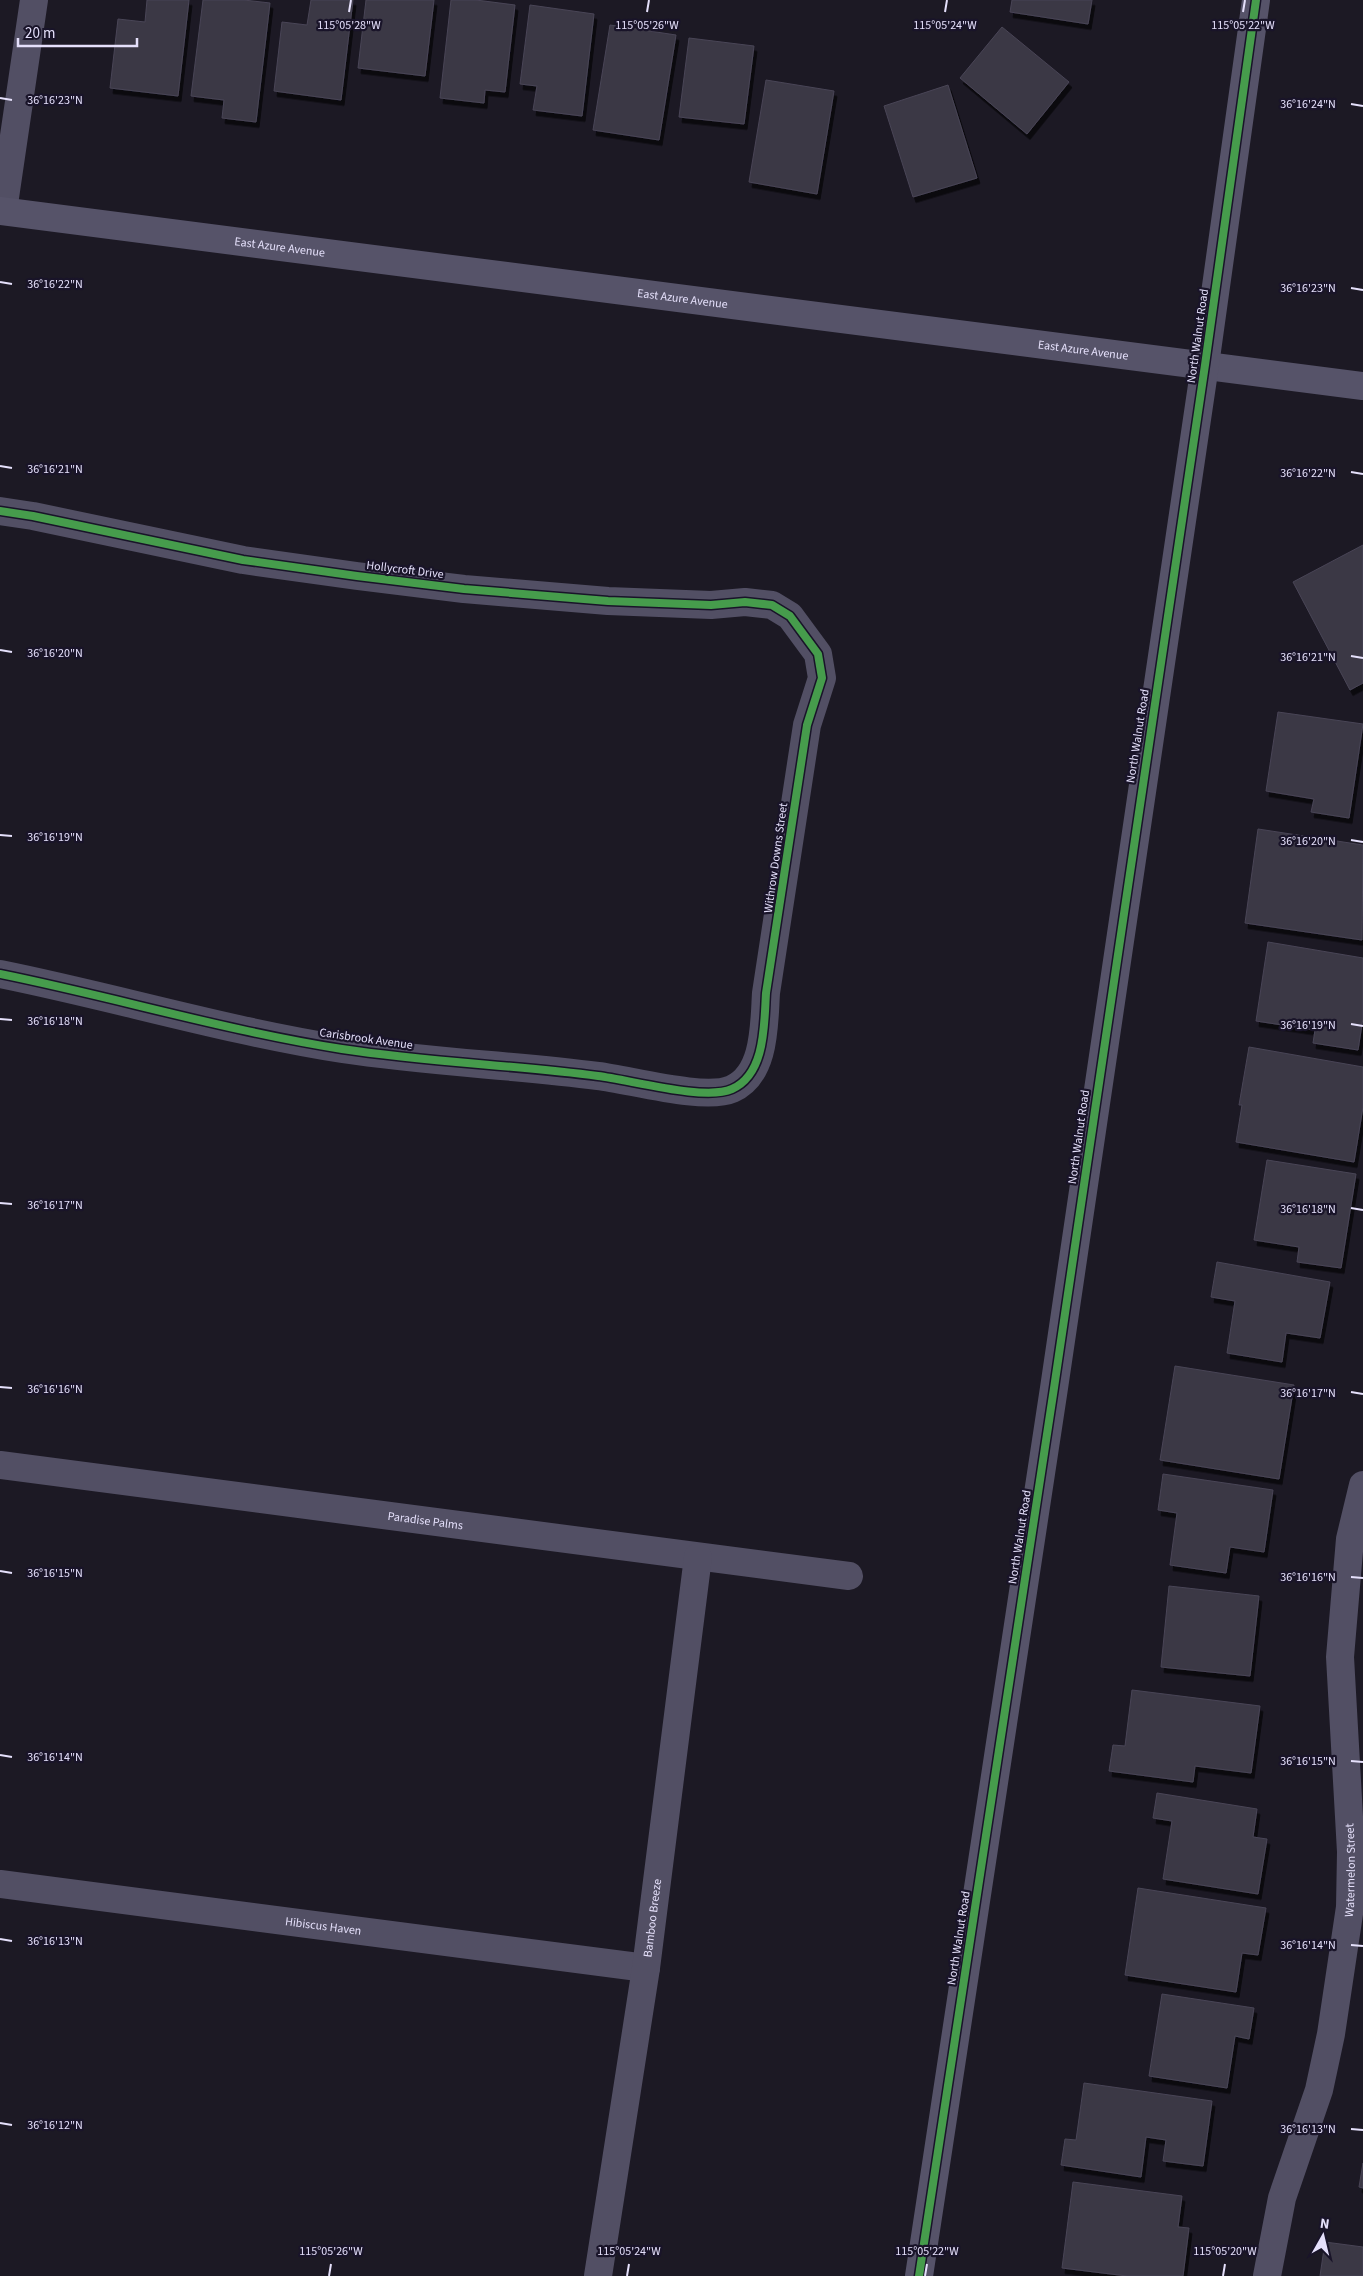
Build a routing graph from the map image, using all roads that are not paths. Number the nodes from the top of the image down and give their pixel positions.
1 (34, 0) edge
2 (1256, 0) edge
3 (2, 211) edge
4 (1205, 365) junction
5 (1363, 386) edge
6 (0, 511) edge
7 (801, 631) joint
8 (0, 974) edge
9 (734, 1088) joint
10 (0, 1465) edge
11 (1363, 1486) edge
12 (698, 1557) junction
13 (849, 1576) dead end
14 (0, 1884) edge
15 (646, 1968) junction
16 (1352, 1968) edge
17 (598, 2276) edge
18 (919, 2276) edge
19 (1267, 2276) edge

1 - 3 street
2 - 4 street, North Walnut Road
3 - 4 street, East Azure Avenue
4 - 5 street, East Azure Avenue
4 - 18 street, North Walnut Road
6 - 7 street, Hollycroft Drive
7 - 9 street, Withrow Downs Street
8 - 9 street, Carisbrook Avenue
10 - 12 street, Paradise Palms
11 - 16 street, Watermelon Street
12 - 13 street, Paradise Palms
12 - 15 street, Bamboo Breeze
14 - 15 street, Hibiscus Haven
15 - 17 street, Bamboo Breeze
16 - 19 street, Watermelon Street

